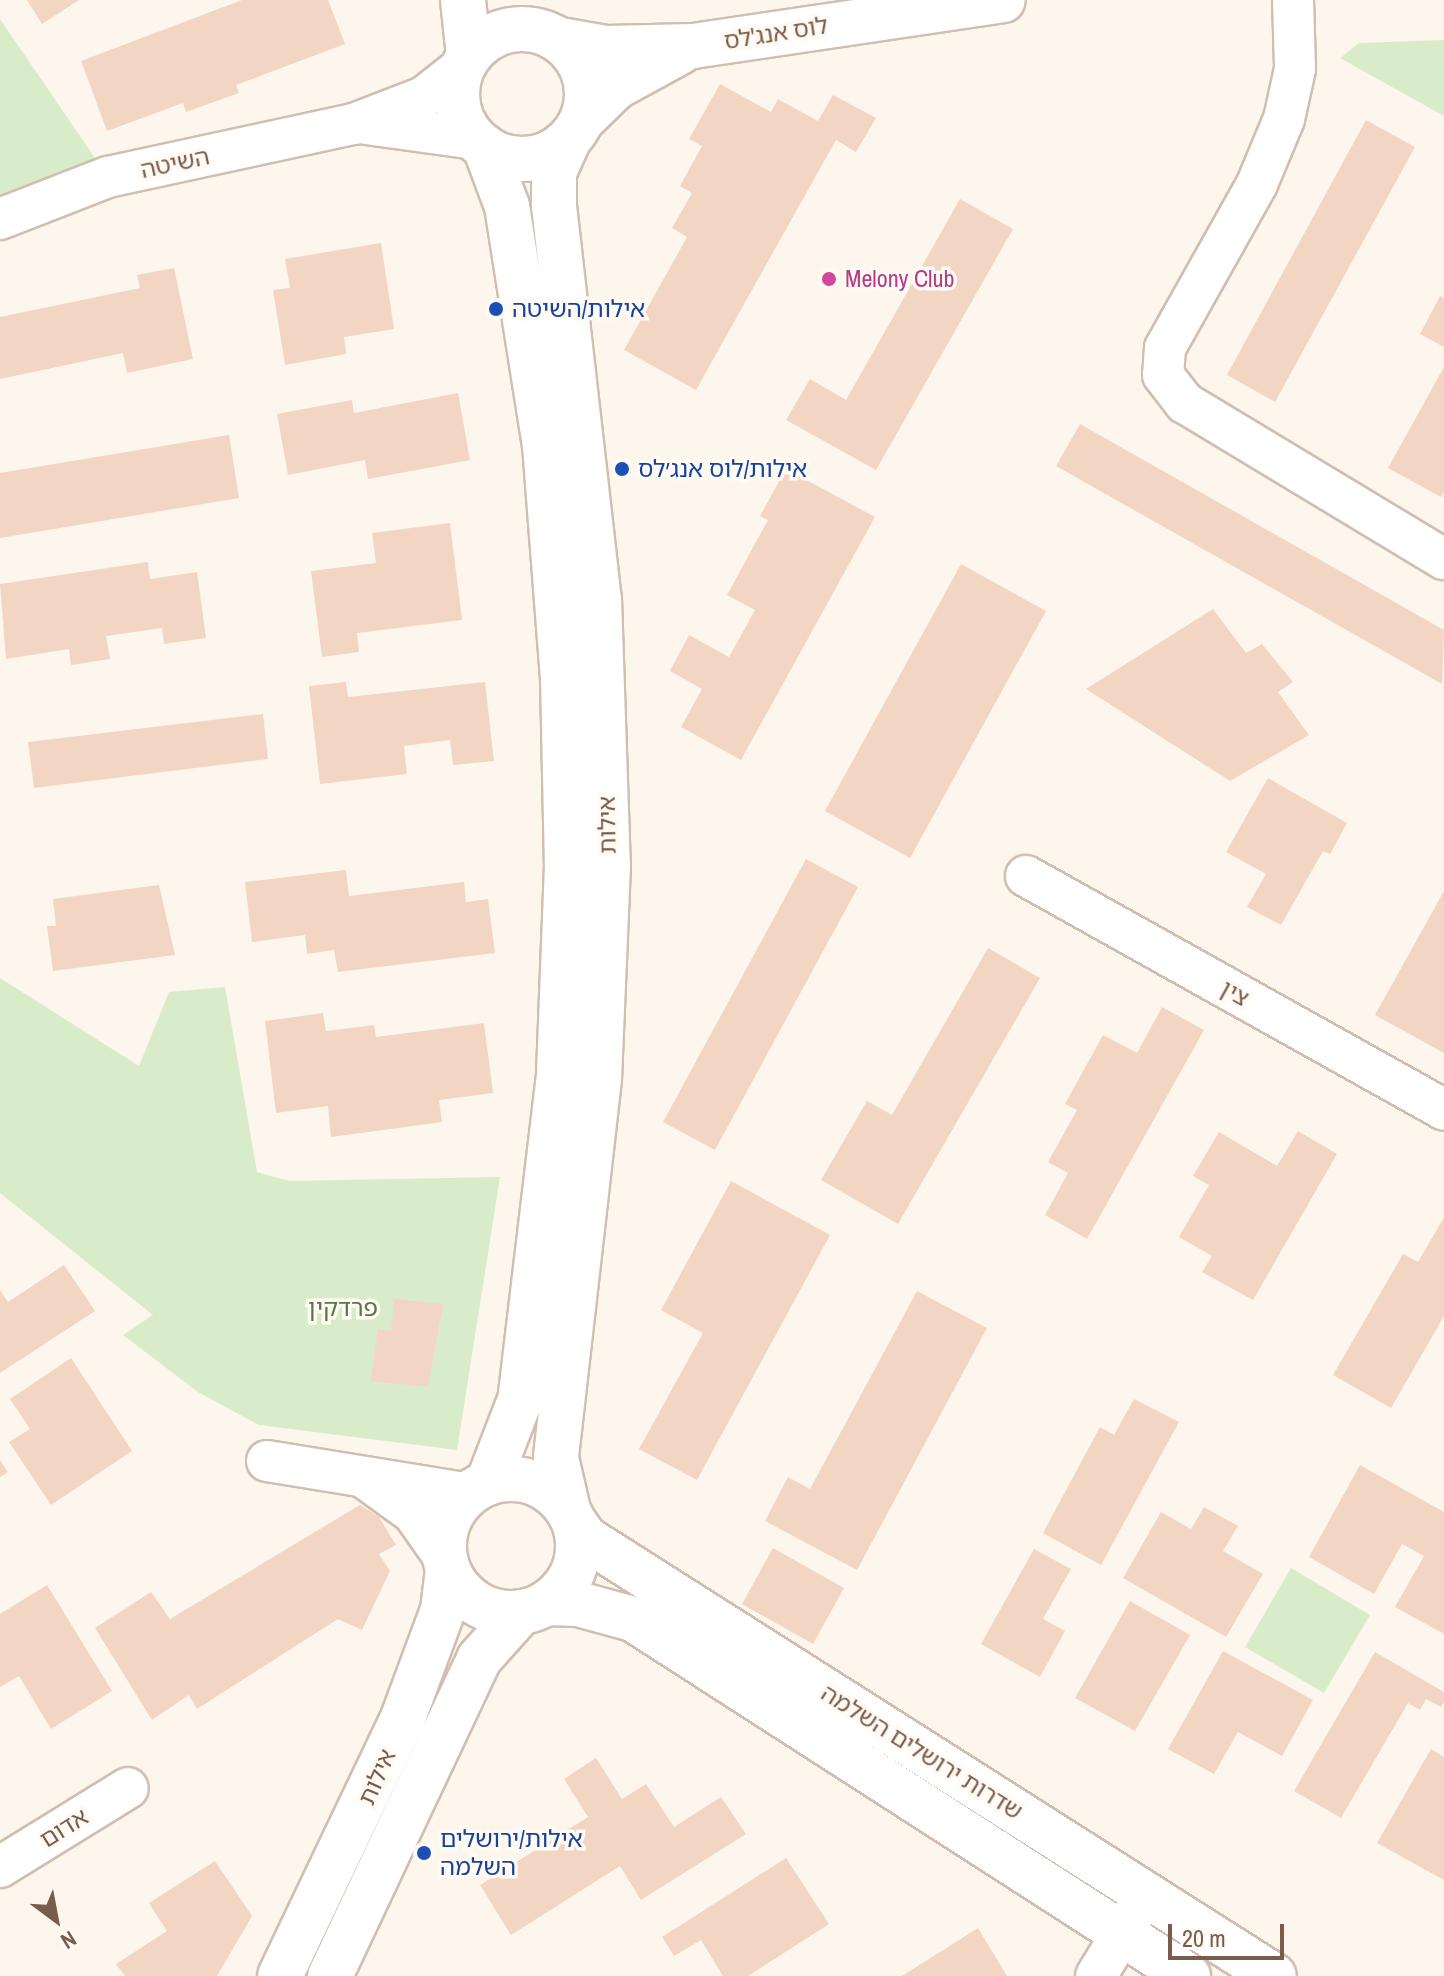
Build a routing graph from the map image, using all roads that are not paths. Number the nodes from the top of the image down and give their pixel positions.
1 (463, 0) edge
2 (522, 0) edge
3 (1003, 0) edge
4 (1293, 0) edge
5 (554, 37) junction
6 (693, 46) junction
7 (466, 62) junction
8 (354, 124) junction
9 (575, 130) junction
10 (480, 143) junction
11 (0, 219) edge
12 (1444, 559) edge
13 (1026, 876) dead end
14 (1444, 1110) edge
15 (267, 1461) dead end
16 (359, 1475) junction
17 (479, 1488) junction
18 (571, 1516) junction
19 (446, 1563) junction
20 (534, 1608) junction
21 (128, 1788) dead end
22 (0, 1867) edge
23 (1146, 1894) junction
24 (1122, 1934) junction
25 (280, 1976) edge
26 (330, 1976) edge
27 (1096, 1976) edge
28 (1188, 1976) edge
29 (1274, 1976) edge

1 - 7 street
2 - 5 street
3 - 6 street, לוס אנג'לס
4 - 12 street
5 - 6 street, לוס אנג'לס
5 - 7 street
5 - 9 street
6 - 9 street, לוס אנג'לס
7 - 8 street, השיטה
7 - 10 street
8 - 10 street, השיטה
8 - 11 street, השיטה
9 - 10 street
9 - 18 street, אילות
10 - 17 street, אילות
13 - 14 street, צין
15 - 16 street
16 - 17 street
16 - 19 street
17 - 18 street
17 - 19 street
18 - 20 street
18 - 23 street, שדרות ירושלים השלמה
19 - 20 street
19 - 25 street, אילות
20 - 24 street, שדרות ירושלים השלמה
20 - 26 street, אילות
21 - 22 street, אדום
23 - 24 street
23 - 29 street, שדרות ירושלים השלמה
24 - 27 street
24 - 28 street, שדרות ירושלים השלמה

